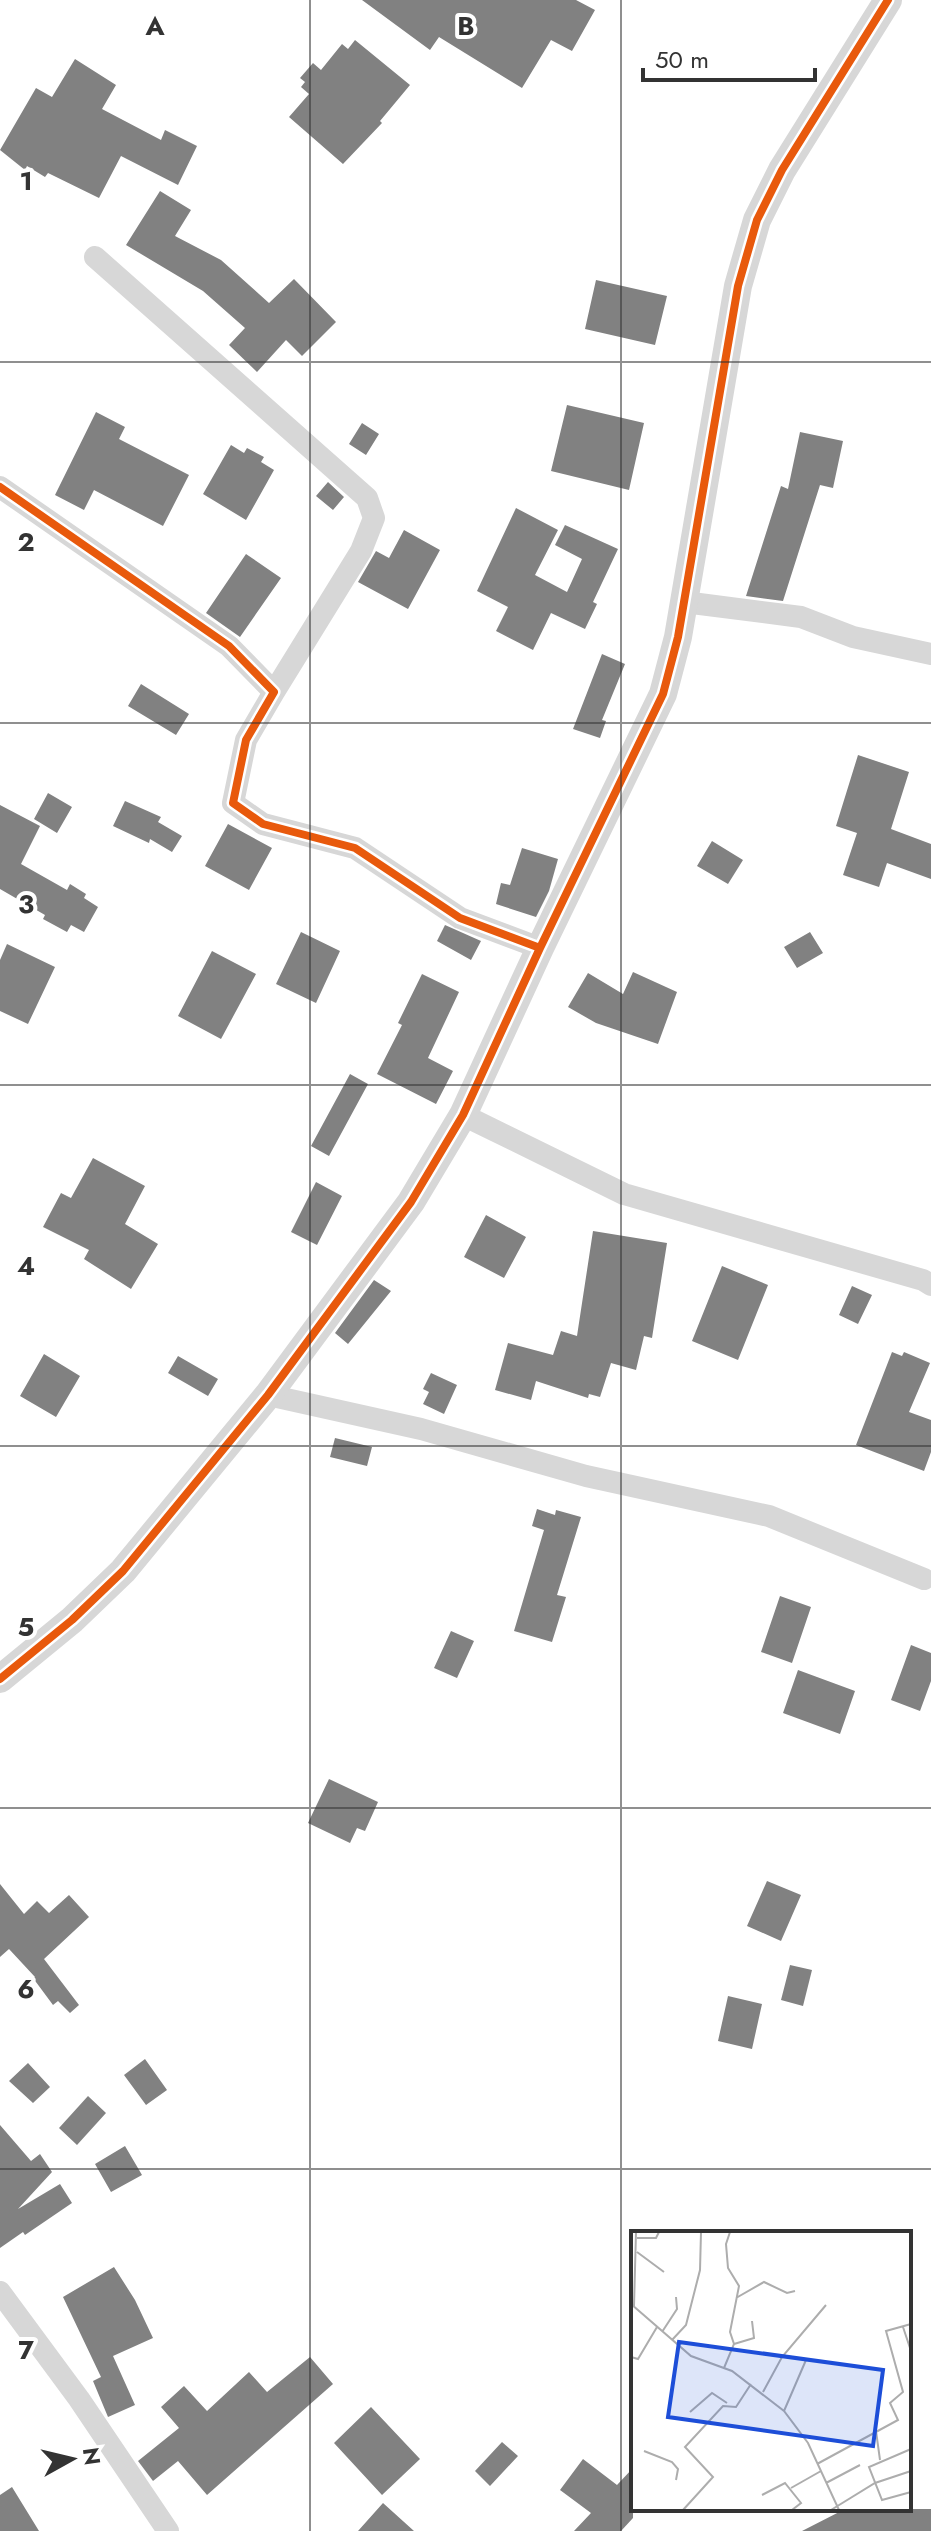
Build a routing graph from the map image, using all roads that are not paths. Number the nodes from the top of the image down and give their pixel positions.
1 (888, 0) edge
2 (95, 257) dead end
3 (0, 487) edge
4 (684, 602) junction
5 (931, 654) edge
6 (274, 692) junction
7 (540, 948) junction
8 (463, 1115) junction
9 (931, 1285) edge
10 (268, 1395) junction
11 (924, 1579) dead end
12 (0, 1679) edge
13 (0, 2292) edge
14 (168, 2531) edge

1 - 4 street
2 - 6 street
3 - 6 street
4 - 5 street
4 - 7 street
6 - 7 street
7 - 8 street
8 - 9 street
8 - 10 street
10 - 11 street
10 - 12 street
13 - 14 street

